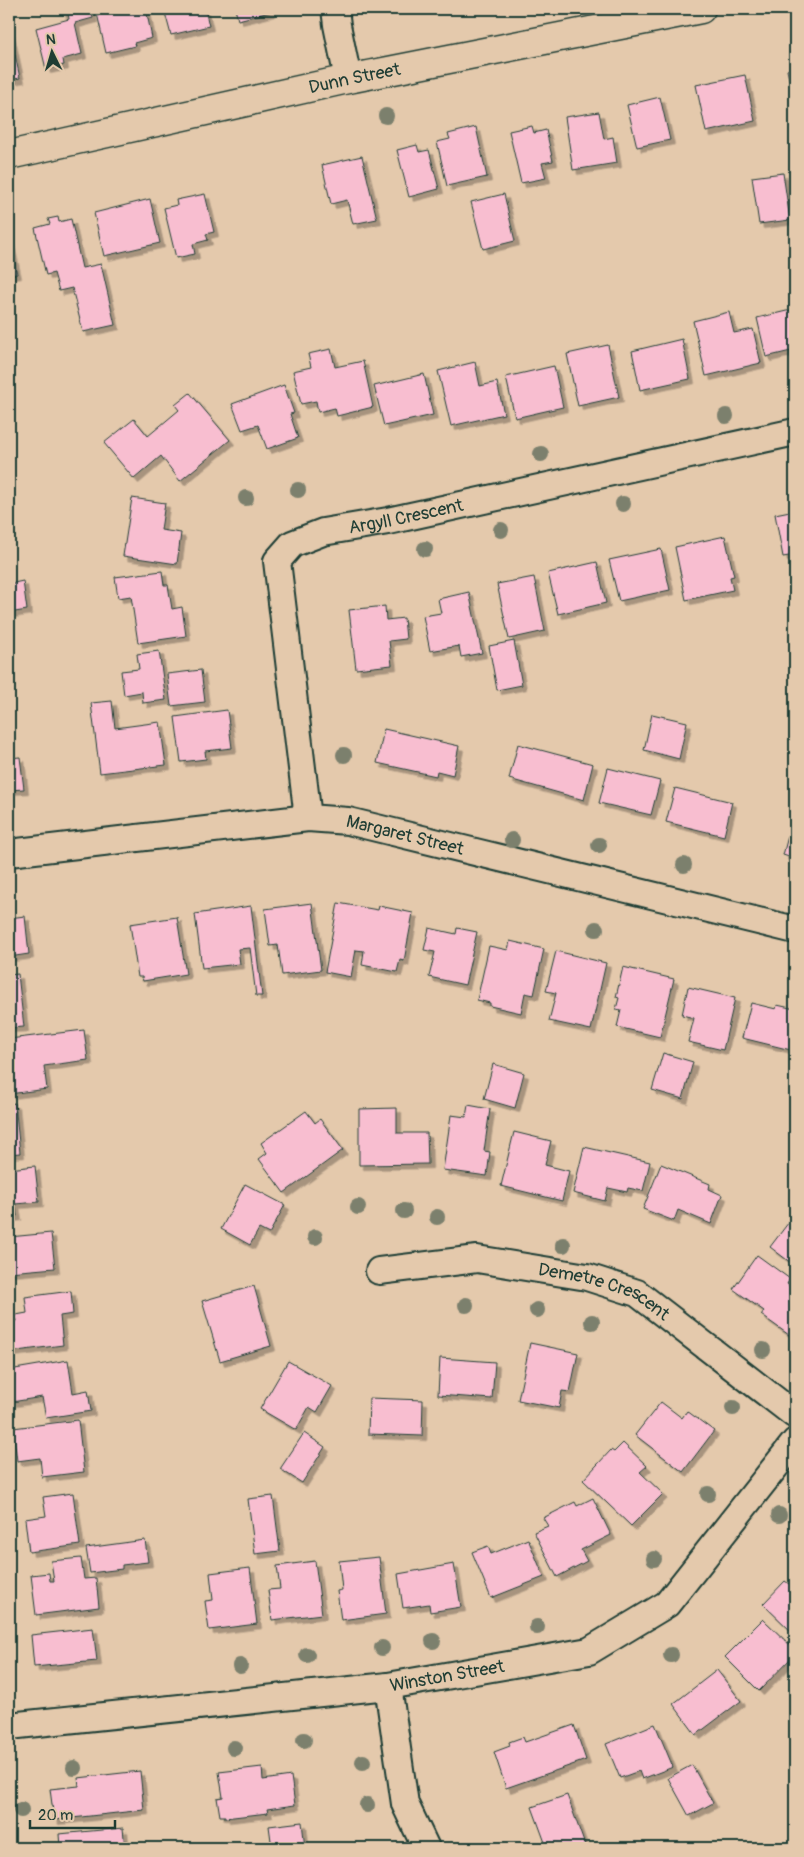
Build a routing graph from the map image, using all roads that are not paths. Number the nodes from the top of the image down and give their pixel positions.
1 (335, 9) edge
2 (701, 9) edge
3 (348, 79) junction
4 (9, 155) edge
5 (795, 432) edge
6 (308, 818) junction
7 (9, 853) edge
8 (795, 930) edge
9 (380, 1272) dead end
10 (795, 1416) edge
11 (795, 1442) edge
12 (388, 1686) junction
13 (9, 1726) edge
14 (426, 1848) edge

1 - 3 street
2 - 3 street, Dunn Street
3 - 4 street, Dunn Street
5 - 6 street, Argyll Crescent
6 - 7 street, Margaret Street
6 - 8 street, Margaret Street
9 - 10 street, Demetre Crescent
11 - 12 street, Winston Street
12 - 13 street, Winston Street
12 - 14 street

